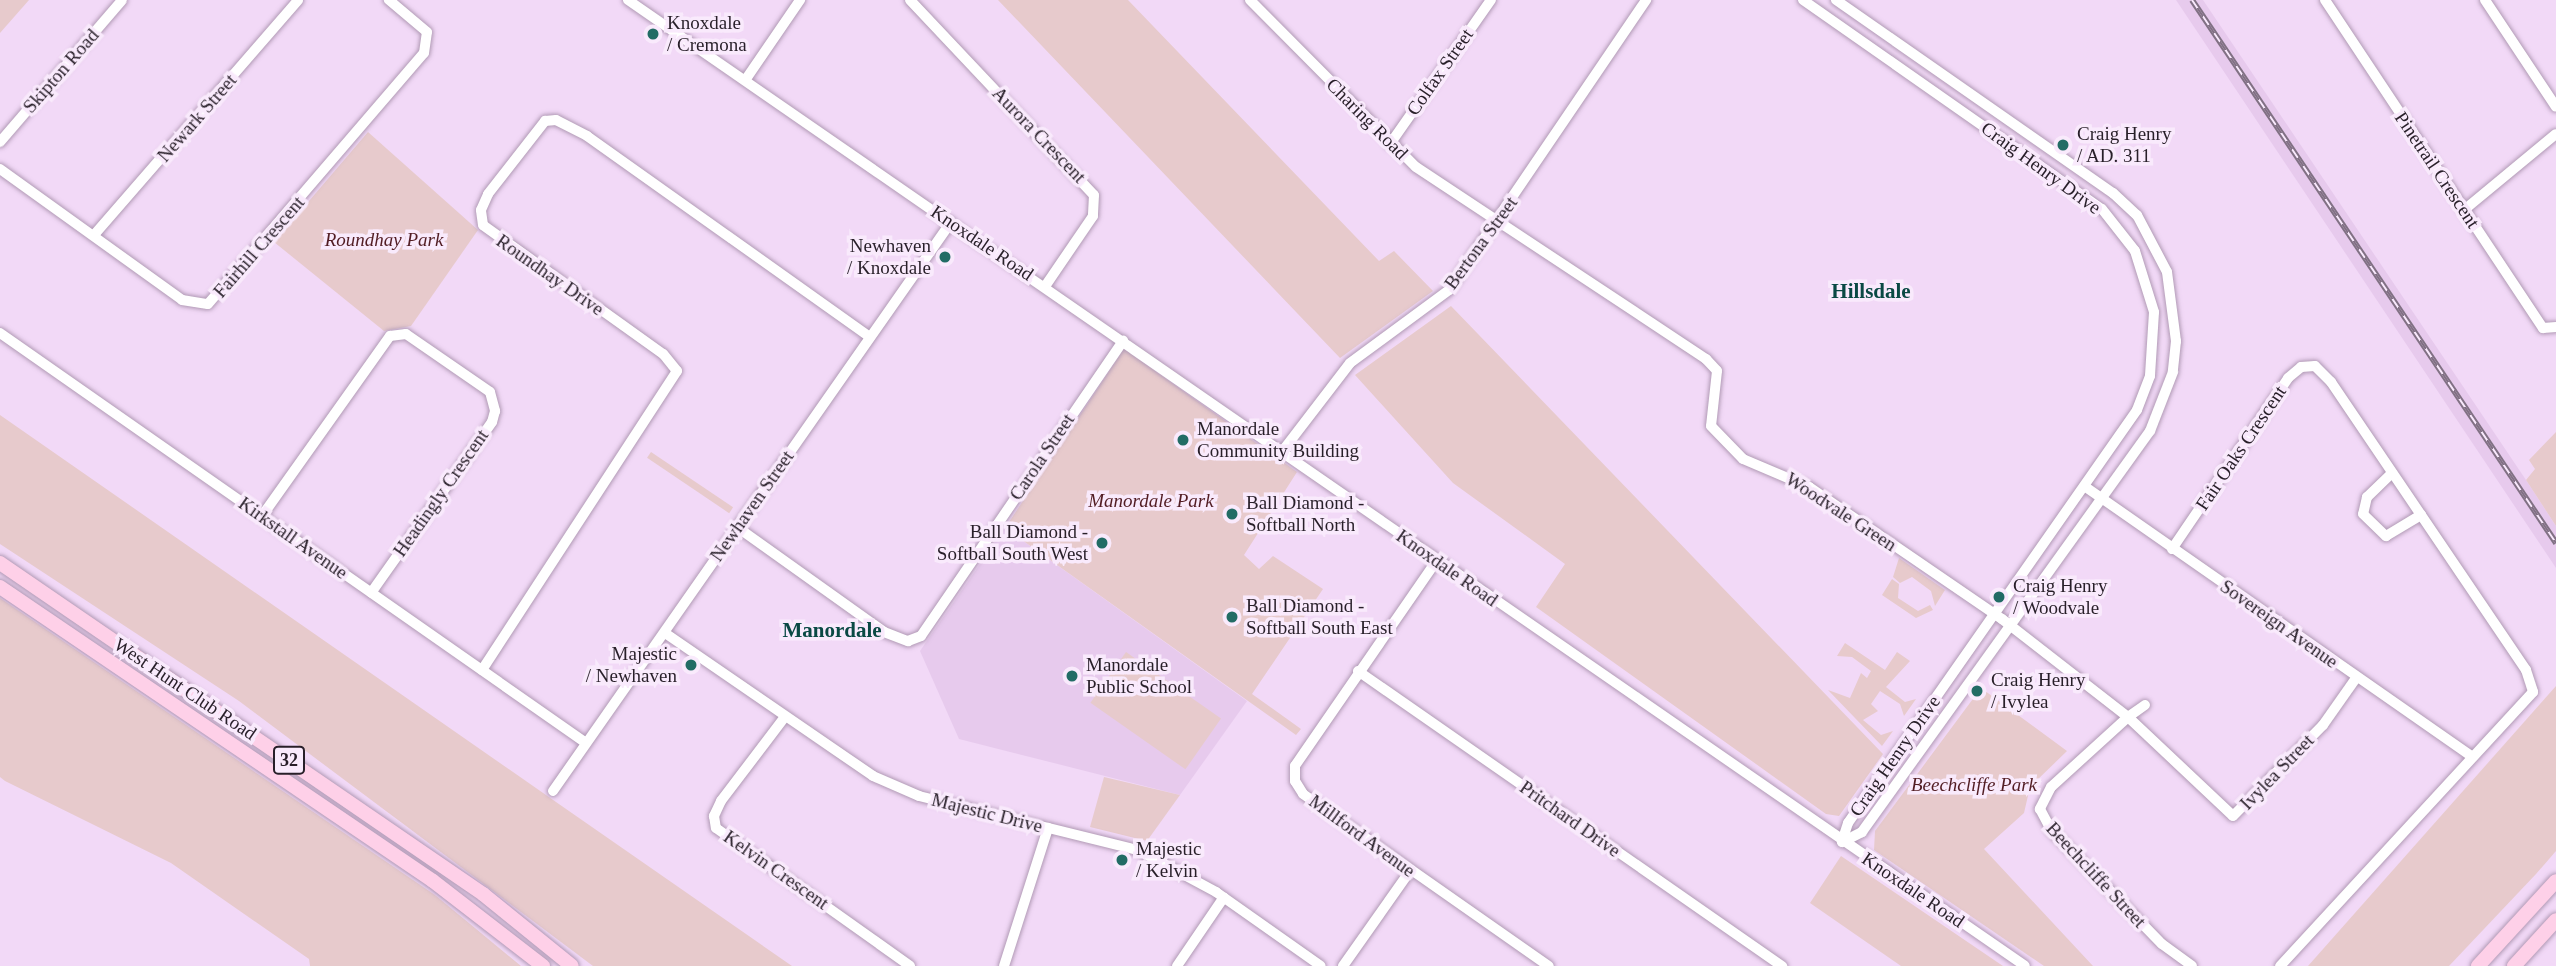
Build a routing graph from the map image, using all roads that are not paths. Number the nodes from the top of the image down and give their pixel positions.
1 (122, 0) edge
2 (298, 0) edge
3 (389, 0) edge
4 (800, 0) edge
5 (911, 0) edge
6 (1250, 0) edge
7 (1491, 0) edge
8 (1646, 0) edge
9 (1803, 0) edge
10 (1836, 0) edge
11 (2325, 0) edge
12 (2485, 0) edge
13 (633, 1) edge
14 (746, 79) junction
15 (2556, 107) edge
16 (2556, 134) edge
17 (0, 142) edge
18 (1390, 144) junction
19 (0, 169) edge
20 (2464, 210) junction
21 (951, 222) junction
22 (1497, 223) junction
23 (94, 235) junction
24 (1046, 285) junction
25 (2556, 327) edge
26 (0, 333) edge
27 (870, 337) junction
28 (1123, 341) junction
29 (1281, 453) junction
30 (2392, 473) junction
31 (2087, 488) junction
32 (2104, 500) junction
33 (2421, 515) junction
34 (262, 516) junction
35 (737, 527) junction
36 (2172, 549) junction
37 (1437, 560) junction
38 (0, 563) edge
39 (0, 587) edge
40 (371, 593) junction
41 (1996, 616) junction
42 (2012, 628) junction
43 (665, 633) junction
44 (482, 670) junction
45 (1358, 671) junction
46 (2356, 678) junction
47 (2145, 705) dead end
48 (2128, 717) junction
49 (784, 718) junction
50 (586, 743) junction
51 (2472, 757) junction
52 (553, 791) dead end
53 (1048, 828) junction
54 (1842, 842) junction
55 (1410, 871) junction
56 (2556, 881) edge
57 (1224, 897) junction
58 (2556, 920) edge
59 (543, 966) edge
60 (572, 966) edge
61 (910, 966) edge
62 (1004, 966) edge
63 (1177, 966) edge
64 (1321, 966) edge
65 (1343, 966) edge
66 (1549, 966) edge
67 (1783, 966) edge
68 (2025, 966) edge
69 (2192, 966) edge
70 (2280, 966) edge
71 (2478, 966) edge
72 (2514, 966) edge

1 - 17 street, Skipton Road
2 - 23 street, Newark Street
3 - 23 street, Fairhill Crescent
4 - 14 street
5 - 24 street, Aurora Crescent
6 - 18 street, Charing Road
7 - 18 street, Colfax Street
8 - 22 street, Bertona Street
9 - 31 street, Craig Henry Drive
10 - 32 street, Craig Henry Drive
11 - 20 street, Pinetrail Crescent
12 - 15 street
13 - 14 street, Knoxdale Road
14 - 21 street, Knoxdale Road
16 - 20 street
18 - 22 street, Charing Road
19 - 23 street, Fairhill Crescent
20 - 25 street, Pinetrail Crescent
21 - 24 street, Knoxdale Road
21 - 27 street, Newhaven Street
22 - 29 street, Bertona Street
22 - 41 street, Woodvale Green
24 - 28 street, Knoxdale Road
26 - 34 street, Kirkstall Avenue
27 - 35 street, Newhaven Street
27 - 44 street, Roundhay Drive
28 - 29 street, Knoxdale Road
28 - 35 street, Carola Street
29 - 37 street, Knoxdale Road
30 - 33 street, Fair Oaks Crescent
30 - 33 street
30 - 36 street, Fair Oaks Crescent
31 - 32 street, Sovereign Avenue
31 - 41 street, Craig Henry Drive
32 - 36 street, Sovereign Avenue
32 - 42 street, Craig Henry Drive
33 - 51 street, Fair Oaks Crescent
34 - 40 street, Kirkstall Avenue
34 - 40 street, Headingly Crescent
35 - 43 street, Newhaven Street
36 - 46 street, Sovereign Avenue
37 - 45 street, Millford Avenue
37 - 54 street, Knoxdale Road
38 - 60 main road, West Hunt Club Road / 32
39 - 59 main road, West Hunt Club Road / 32
40 - 44 street, Kirkstall Avenue
41 - 42 street, Ivylea Street
41 - 54 street, Craig Henry Drive
42 - 48 street, Ivylea Street
42 - 54 street, Craig Henry Drive
43 - 49 street, Majestic Drive
43 - 50 street, Newhaven Street
44 - 50 street, Kirkstall Avenue
45 - 55 street, Millford Avenue
45 - 67 street, Pritchard Drive
46 - 48 street, Ivylea Street
46 - 51 street, Sovereign Avenue
47 - 48 street
48 - 69 street, Beechcliffe Street
49 - 53 street, Majestic Drive
49 - 61 street, Kelvin Crescent
50 - 52 street, Newhaven Street
51 - 70 street
53 - 57 street, Majestic Drive
53 - 62 street
54 - 68 street, Knoxdale Road
55 - 65 street
55 - 66 street, Millford Avenue
56 - 71 main road
57 - 63 street
57 - 64 street, Majestic Drive
58 - 72 main road

